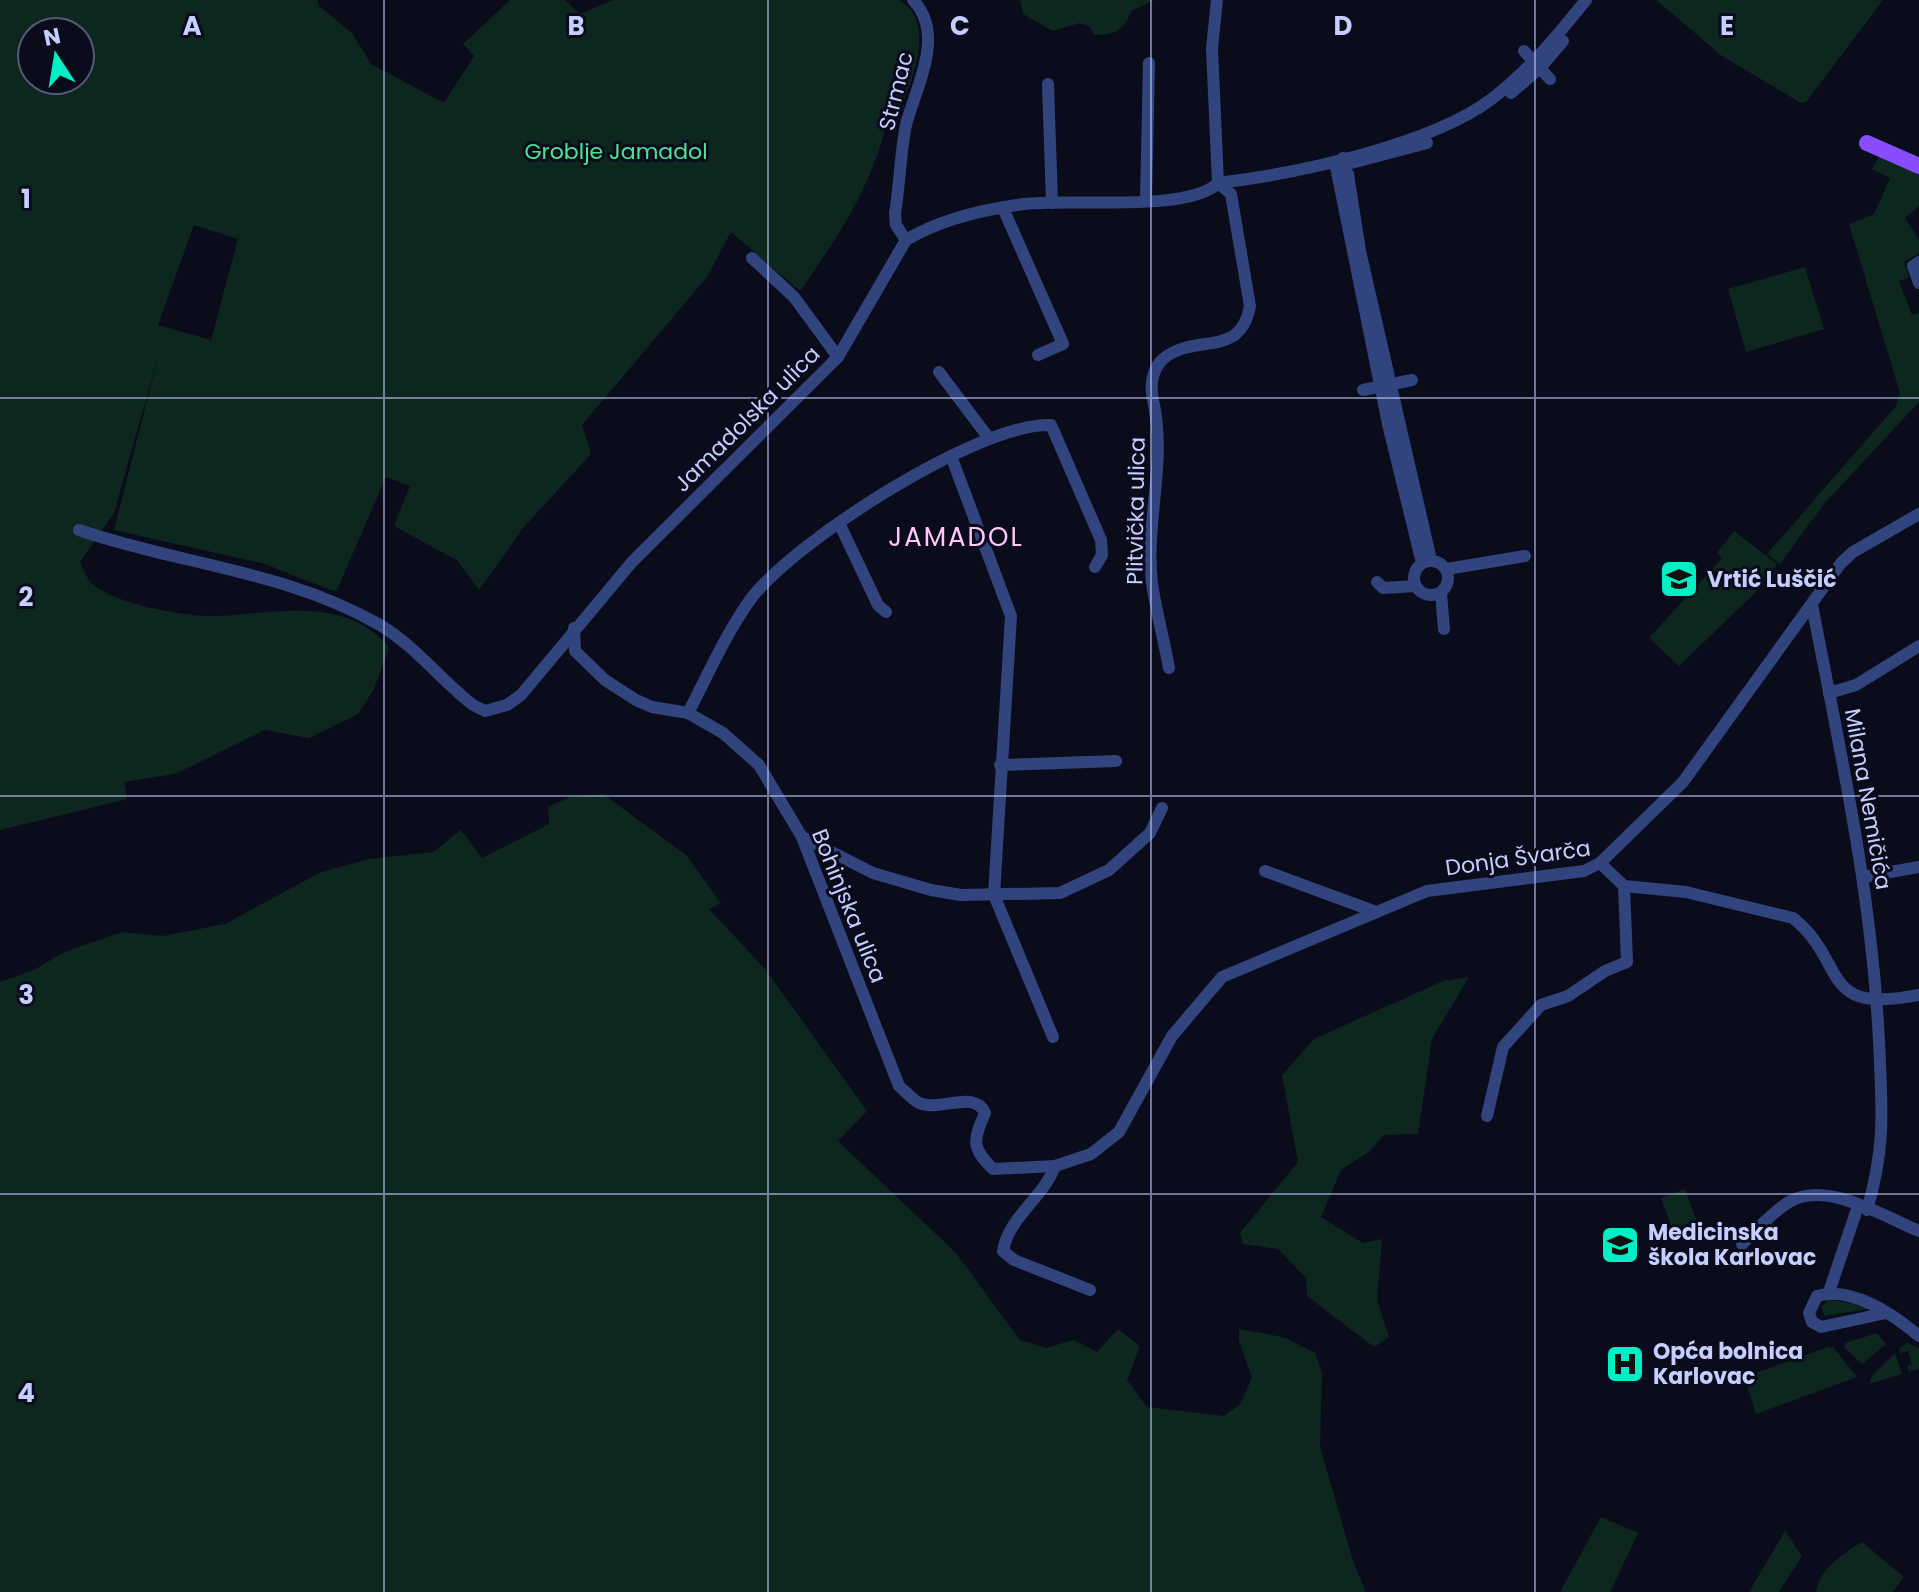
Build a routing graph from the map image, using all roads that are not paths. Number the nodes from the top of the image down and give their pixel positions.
1 (913, 0) edge
2 (1217, 0) edge
3 (1586, 0) edge
4 (1596, 0) edge
5 (1524, 51) dead end
6 (1149, 63) dead end
7 (1536, 66) junction
8 (1550, 79) dead end
9 (1048, 84) dead end
10 (1867, 143) dead end
11 (1340, 162) junction
12 (1357, 164) junction
13 (1919, 166) edge
14 (1348, 174) junction
15 (1218, 183) junction
16 (1146, 200) junction
17 (1052, 203) junction
18 (1003, 208) junction
19 (906, 240) junction
20 (752, 258) dead end
21 (1919, 262) edge
22 (1918, 280) edge
23 (1038, 355) dead end
24 (838, 357) junction
25 (939, 372) dead end
26 (1412, 380) dead end
27 (1386, 386) junction
28 (1363, 390) dead end
29 (988, 437) junction
30 (951, 456) junction
31 (1919, 514) edge
32 (840, 525) junction
33 (79, 530) dead end
34 (1525, 556) dead end
35 (1426, 561) junction
36 (1095, 567) dead end
37 (1448, 574) junction
38 (1377, 582) dead end
39 (1410, 583) junction
40 (1436, 594) junction
41 (1812, 605) junction
42 (886, 612) dead end
43 (574, 628) junction
44 (1444, 629) dead end
45 (1919, 646) edge
46 (1169, 668) dead end
47 (1829, 693) junction
48 (688, 713) junction
49 (1116, 761) dead end
50 (1000, 765) junction
51 (1162, 808) dead end
52 (802, 837) junction
53 (1600, 863) junction
54 (1919, 867) edge
55 (1265, 871) dead end
56 (1863, 877) junction
57 (1624, 886) junction
58 (994, 895) junction
59 (1376, 912) junction
60 (1919, 995) edge
61 (1877, 1002) junction
62 (1053, 1037) dead end
63 (1487, 1116) dead end
64 (1055, 1166) junction
65 (1863, 1208) junction
66 (1919, 1231) edge
67 (1742, 1244) dead end
68 (1090, 1290) dead end
69 (1829, 1292) junction
70 (1886, 1313) junction
71 (1919, 1336) edge

1 - 19 street, Strmac
2 - 15 street
3 - 7 street
4 - 7 street
5 - 7 street
6 - 16 street
7 - 8 street
7 - 11 street
7 - 12 street
9 - 17 street
10 - 13 main road
11 - 12 street
11 - 14 street
11 - 15 street
11 - 27 street
12 - 14 street
14 - 27 street
15 - 16 street
15 - 46 street, Plitvička ulica
16 - 17 street
17 - 18 street
18 - 19 street
18 - 23 street
19 - 24 street, Jamadolska ulica
20 - 24 street
21 - 22 street
24 - 43 street, Jamadolska ulica
25 - 29 street
26 - 27 street
27 - 28 street
27 - 35 street
29 - 30 street
29 - 36 street
30 - 32 street
30 - 50 street
31 - 41 street
32 - 42 street
32 - 48 street
33 - 43 street, Jamadolska ulica
34 - 37 street
35 - 37 street
35 - 39 street
37 - 40 street
38 - 39 street
39 - 40 street
40 - 44 street
41 - 47 street, Milana Nemičića
41 - 53 street
43 - 48 street, Bohinjska ulica
45 - 47 street
47 - 56 street, Milana Nemičića
48 - 52 street, Bohinjska ulica
49 - 50 street
50 - 58 street
51 - 58 street
52 - 58 street
52 - 64 street, Bohinjska ulica
53 - 57 street, Donja Švarča
53 - 59 street, Donja Švarča
54 - 56 street
55 - 59 street
56 - 61 street, Milana Nemičića
57 - 61 street
57 - 63 street
58 - 62 street
59 - 64 street, Donja Švarča
60 - 61 street
61 - 65 street
64 - 68 street
65 - 66 street
65 - 67 street
65 - 69 street
69 - 70 street
69 - 70 street
70 - 71 street

